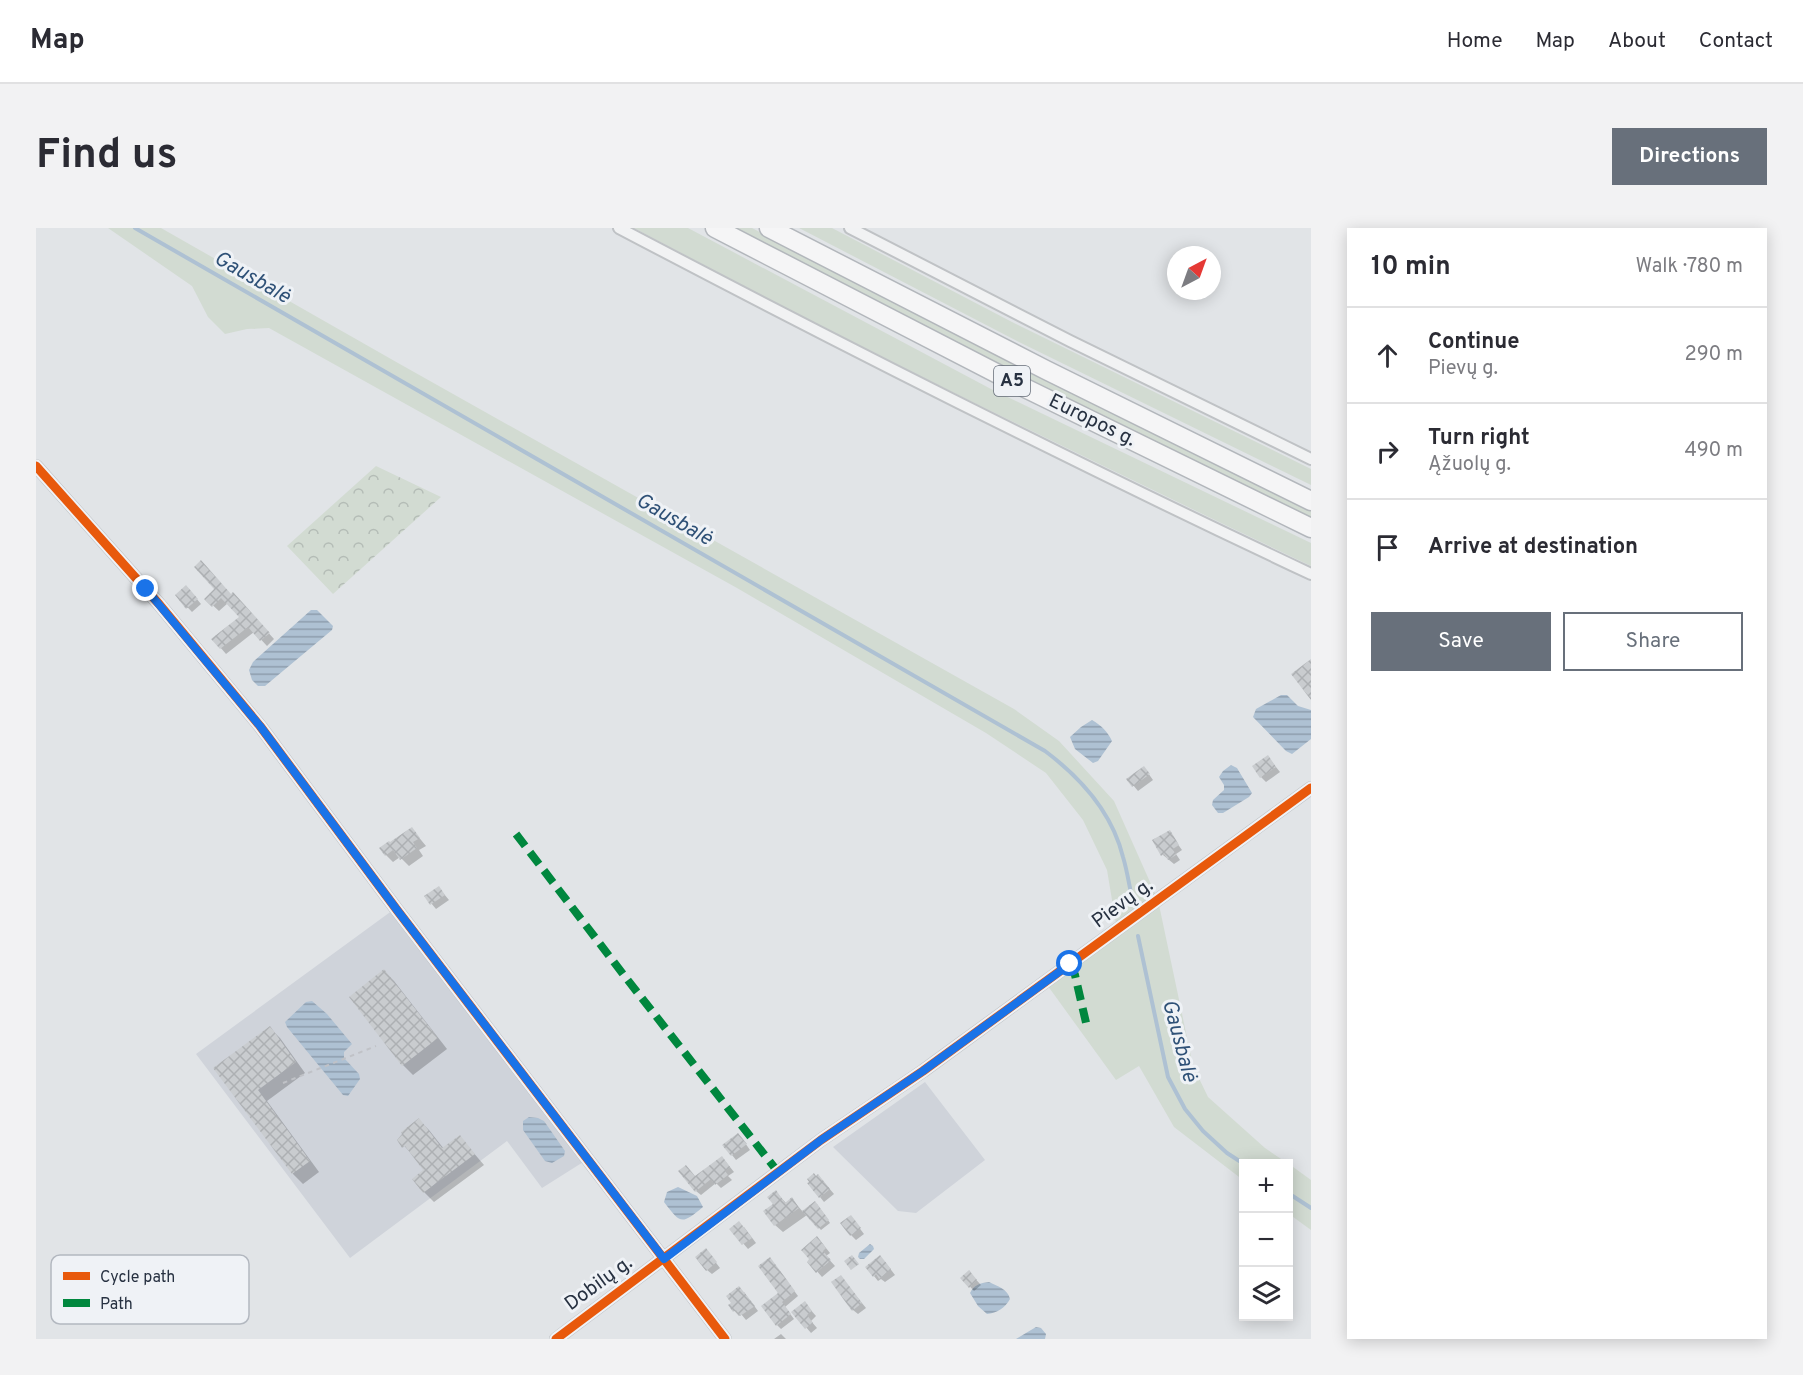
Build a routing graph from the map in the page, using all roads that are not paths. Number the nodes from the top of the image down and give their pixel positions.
1 (619, 228) edge
2 (715, 228) edge
3 (769, 228) edge
4 (850, 228) edge
5 (1311, 459) edge
6 (36, 466) edge
7 (1311, 501) edge
8 (1311, 528) edge
9 (1311, 574) edge
10 (1311, 788) edge
11 (664, 1259) junction
12 (556, 1339) edge
13 (725, 1339) edge

1 - 9 street
2 - 8 highway, Europos g. / A5
3 - 7 highway, Europos g. / A5
4 - 5 street
6 - 11 street
10 - 11 street, Pievų g.
11 - 12 street, Dobilų g.
11 - 13 street

